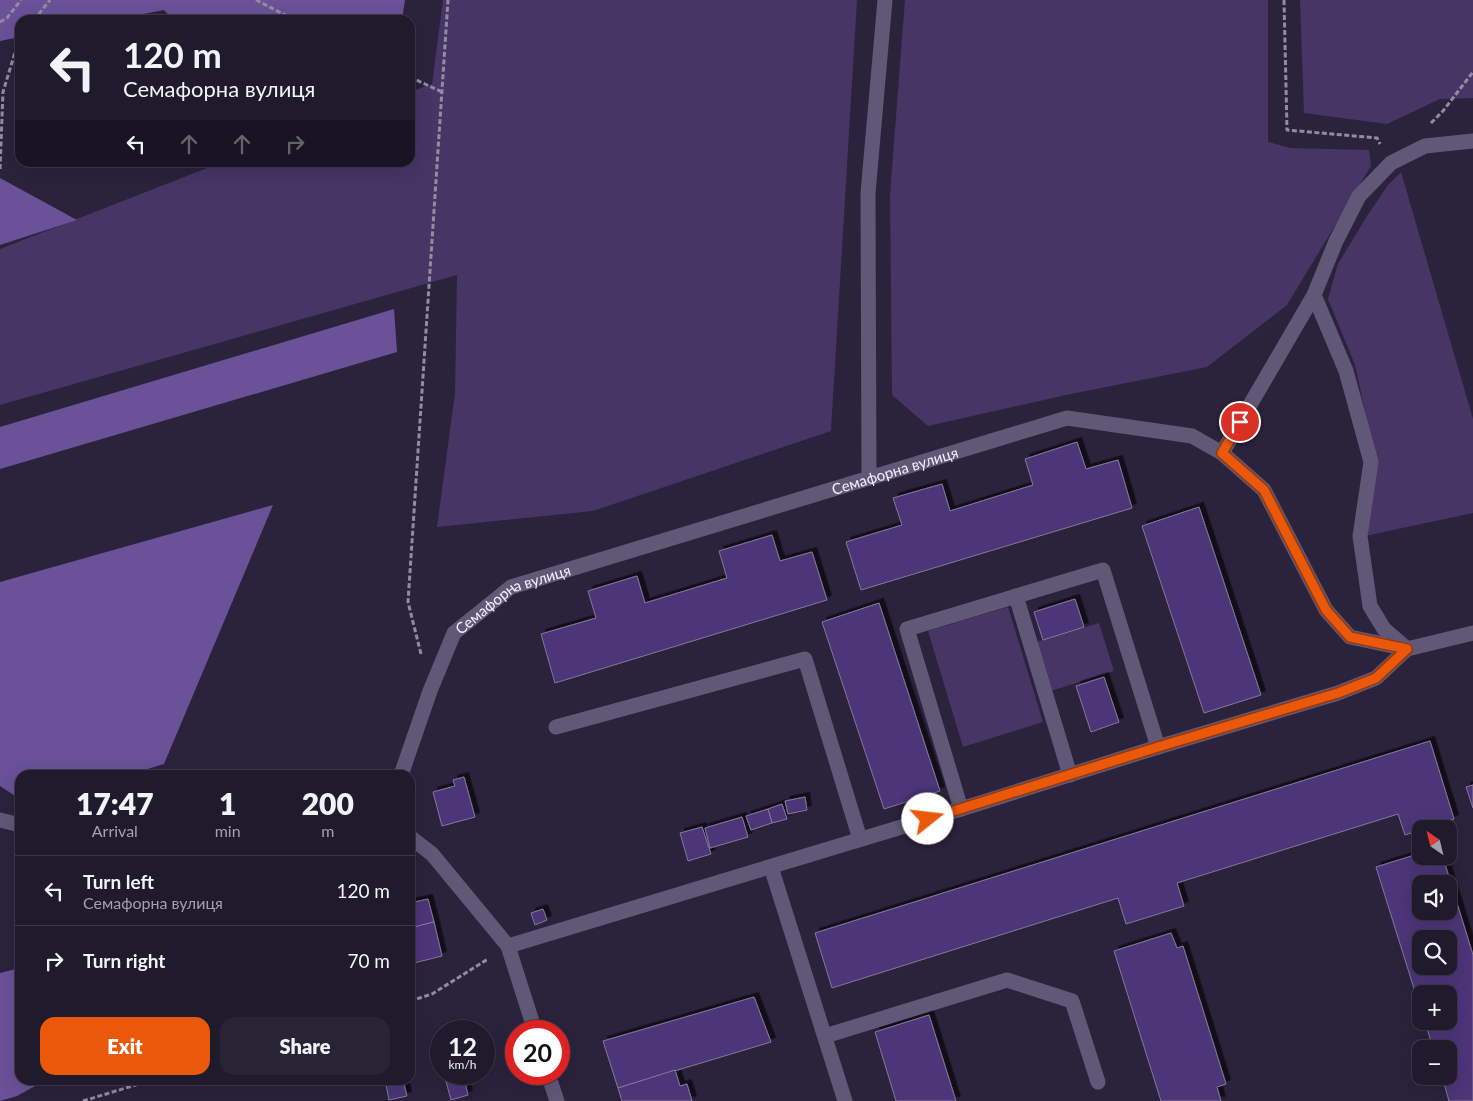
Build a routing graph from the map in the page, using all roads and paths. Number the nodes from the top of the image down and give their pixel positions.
1 (21, 0) edge
2 (50, 0) edge
3 (256, 0) edge
4 (448, 0) edge
5 (885, 0) edge
6 (1284, 0) edge
7 (38, 15) edge
8 (285, 15) edge
9 (0, 22) edge
10 (15, 52) edge
11 (1473, 72) edge
12 (415, 79) edge
13 (442, 92) junction
14 (1430, 124) dead end
15 (1473, 142) edge
16 (1391, 163) junction
17 (0, 170) edge
18 (1314, 295) junction
19 (1222, 453) junction
20 (869, 478) junction
21 (1016, 596) junction
22 (1473, 633) edge
23 (1407, 649) junction
24 (421, 656) dead end
25 (556, 727) dead end
26 (1158, 747) junction
27 (403, 770) edge
28 (1070, 775) junction
29 (961, 809) junction
30 (0, 820) edge
31 (15, 824) edge
32 (860, 839) junction
33 (415, 841) edge
34 (771, 867) junction
35 (508, 946) junction
36 (415, 999) edge
37 (532, 1020) edge
38 (825, 1036) junction
39 (1098, 1082) dead end
40 (136, 1085) edge
41 (552, 1085) edge
42 (83, 1101) edge
43 (557, 1101) edge
44 (845, 1101) edge

1 - 9 path
2 - 7 path
3 - 8 path
4 - 13 path
5 - 20 street
6 - 16 path
10 - 17 path
11 - 14 path
12 - 13 path
13 - 24 path
15 - 16 street
16 - 18 street
18 - 19 street
18 - 23 street
19 - 20 street, Семафорна вулиця
19 - 23 street, Семафорна вулиця
20 - 27 street, Семафорна вулиця
21 - 26 street
21 - 28 street
21 - 29 street
22 - 23 street
23 - 26 street
25 - 32 street
26 - 28 street
28 - 29 street
29 - 32 street
30 - 31 street
32 - 34 street
33 - 35 street
34 - 35 street
34 - 38 street
35 - 36 path
35 - 37 street
38 - 39 street
38 - 44 street
40 - 42 path
41 - 43 street

